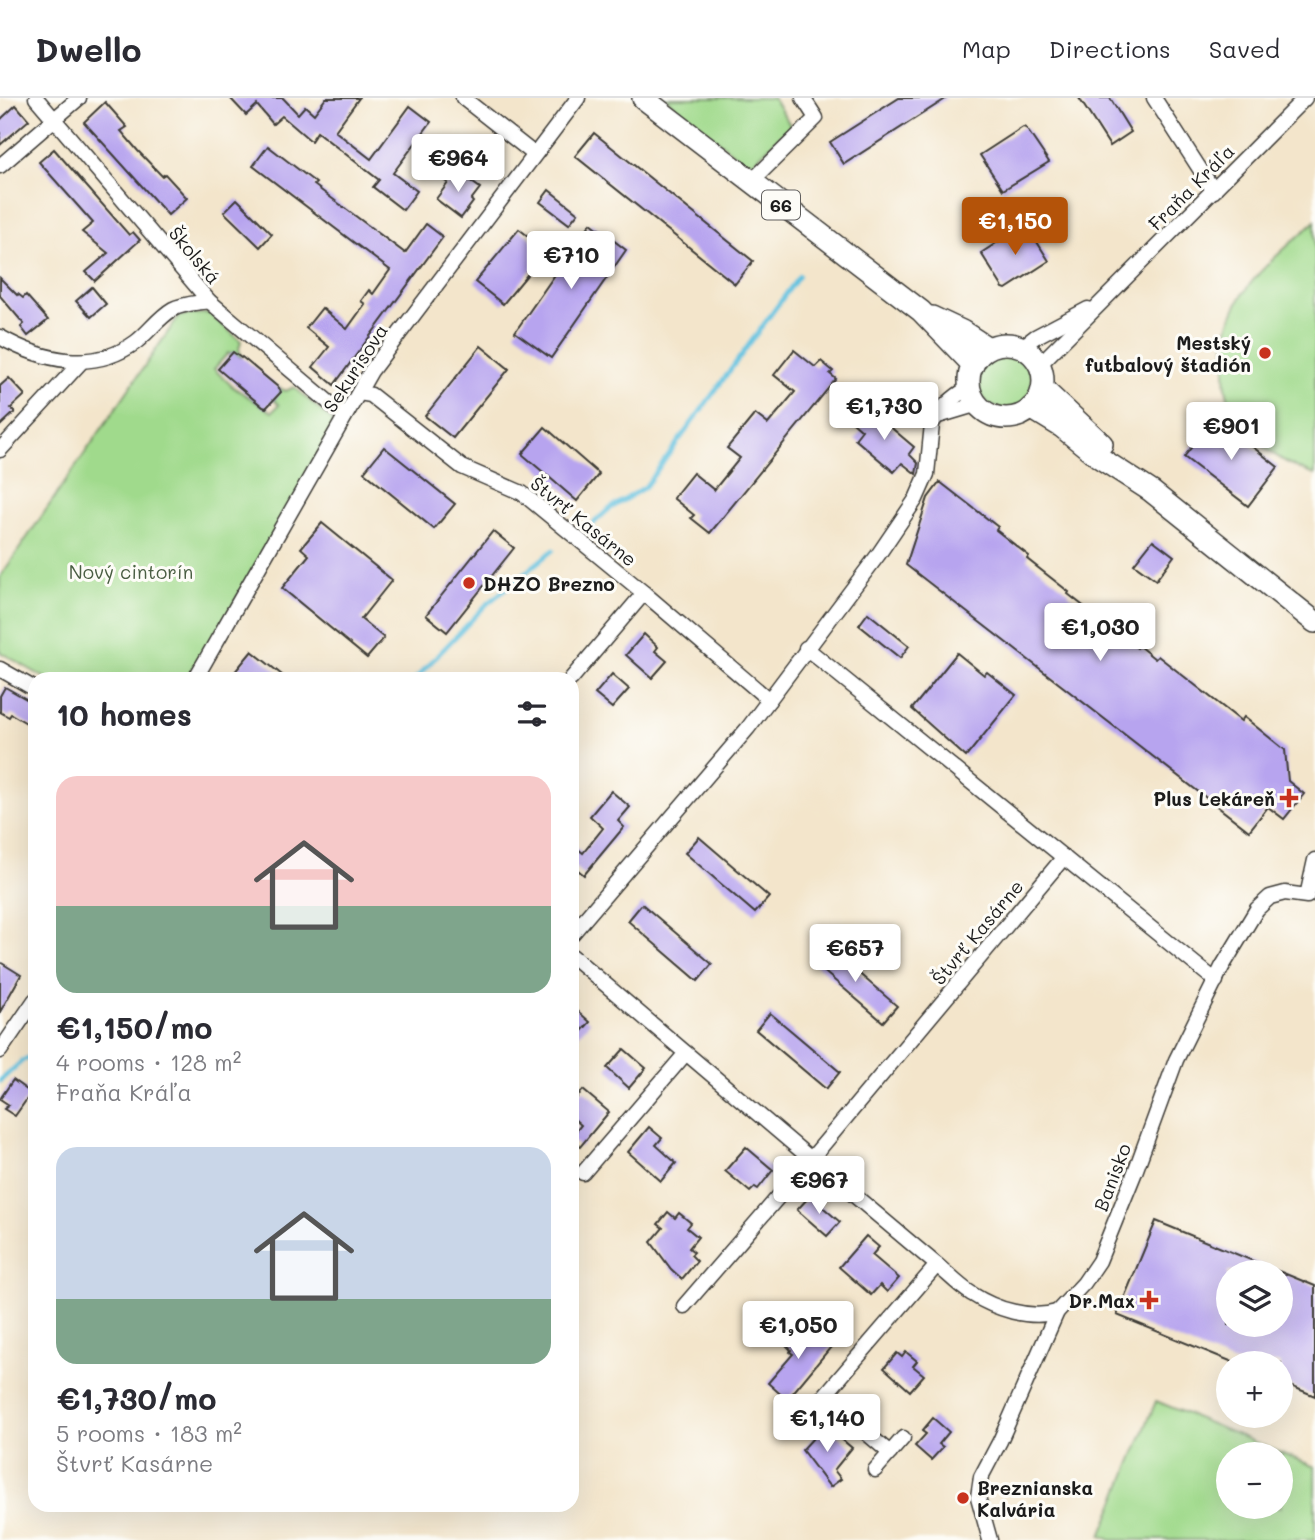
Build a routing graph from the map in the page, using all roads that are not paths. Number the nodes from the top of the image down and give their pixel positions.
1 (36, 98) edge
2 (79, 98) edge
3 (463, 98) edge
4 (578, 98) edge
5 (643, 98) edge
6 (803, 98) edge
7 (1154, 98) edge
8 (1305, 98) edge
9 (54, 119) junction
10 (534, 154) junction
11 (0, 166) edge
12 (751, 182) junction
13 (1214, 191) junction
14 (209, 301) junction
15 (1101, 302) junction
16 (920, 311) junction
17 (0, 337) edge
18 (988, 348) junction
19 (1022, 348) junction
20 (82, 361) junction
21 (973, 365) junction
22 (1039, 365) junction
23 (1042, 389) junction
24 (359, 393) junction
25 (974, 395) junction
26 (1031, 408) junction
27 (345, 416) junction
28 (0, 450) edge
29 (1151, 491) junction
30 (644, 593) junction
31 (1315, 622) edge
32 (806, 648) junction
33 (0, 669) edge
34 (199, 672) edge
35 (577, 672) edge
36 (28, 685) edge
37 (769, 700) junction
38 (1064, 857) junction
39 (1315, 860) edge
40 (579, 926) edge
41 (579, 962) edge
42 (1216, 981) junction
43 (28, 1010) edge
44 (0, 1051) edge
45 (686, 1053) junction
46 (811, 1159) junction
47 (583, 1173) dead end
48 (937, 1265) junction
49 (684, 1306) dead end
50 (1057, 1312) junction
51 (824, 1397) junction
52 (807, 1416) dead end
53 (903, 1438) dead end
54 (890, 1453) junction
55 (875, 1470) dead end
56 (990, 1540) edge

1 - 9 street, Školská
2 - 9 street
3 - 10 street
4 - 10 street, Sekurisova
5 - 12 main road, 66
6 - 12 street
7 - 13 street
8 - 13 street, Fraňa Kráľa
9 - 11 street
9 - 14 street, Školská
10 - 24 street, Sekurisova
12 - 16 main road, 66
13 - 15 street, Fraňa Kráľa
14 - 20 street
14 - 27 street, Školská
15 - 19 street, Fraňa Kráľa
15 - 22 street, Fraňa Kráľa
16 - 18 main road, 66
16 - 21 main road, 66
17 - 20 street
18 - 19 main road
18 - 21 main road
19 - 22 main road
20 - 28 street
21 - 25 main road
22 - 23 main road
23 - 26 main road
23 - 29 main road
24 - 27 street, Sekurisova
24 - 30 street, Štvrť Kasárne
25 - 26 main road
25 - 32 street
26 - 29 main road
27 - 34 street, Sekurisova
29 - 31 main road
30 - 35 street, Štvrť Kasárne
30 - 37 street, Štvrť Kasárne
32 - 37 street
32 - 38 street
33 - 36 street
37 - 40 street
38 - 42 street
38 - 46 street, Štvrť Kasárne
39 - 42 street, Banisko
41 - 45 street
42 - 50 street, Banisko
43 - 44 street
45 - 46 street
45 - 47 street
46 - 48 street
46 - 49 street, Štvrť Kasárne
48 - 50 street
48 - 51 street
50 - 56 street, Banisko
51 - 52 street
51 - 54 street
53 - 54 street
54 - 55 street

